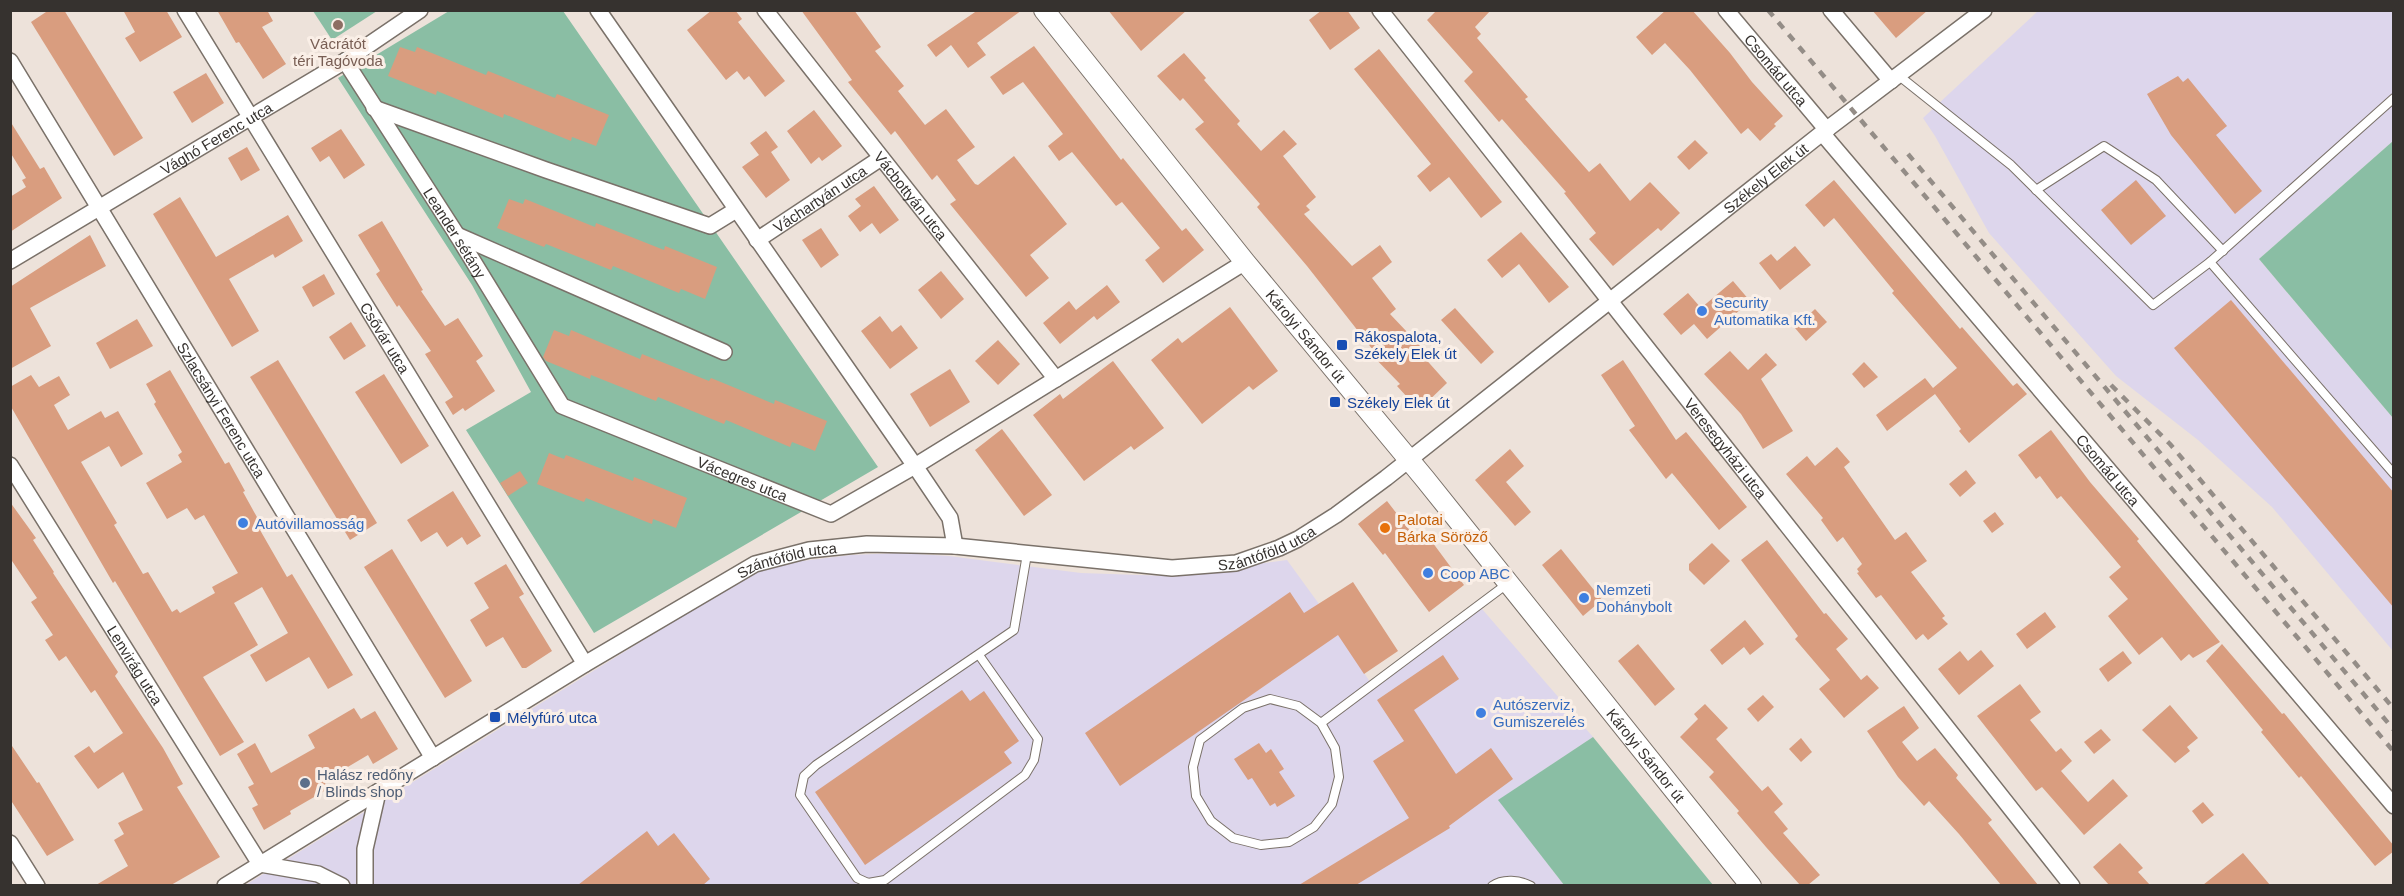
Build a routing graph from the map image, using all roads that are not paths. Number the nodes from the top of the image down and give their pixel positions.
1 (185, 10) edge
2 (420, 10) edge
3 (598, 10) edge
4 (765, 10) edge
5 (1044, 10) edge
6 (1380, 10) edge
7 (1726, 10) edge
8 (1831, 10) edge
9 (1984, 10) edge
10 (10, 61) edge
11 (345, 61) junction
12 (1894, 78) junction
13 (2394, 98) edge
14 (374, 108) junction
15 (250, 118) junction
16 (1824, 132) junction
17 (881, 158) junction
18 (2036, 190) junction
19 (100, 207) junction
20 (736, 210) junction
21 (457, 236) junction
22 (757, 240) junction
23 (2223, 251) junction
24 (10, 261) edge
25 (1245, 262) junction
26 (2210, 262) junction
27 (1612, 301) junction
28 (724, 352) dead end
29 (1056, 380) junction
30 (562, 406) joint
31 (1408, 461) junction
32 (10, 465) edge
33 (915, 466) junction
34 (2394, 474) edge
35 (955, 546) junction
36 (1027, 554) junction
37 (1508, 584) junction
38 (978, 655) junction
39 (585, 664) junction
40 (1321, 723) junction
41 (433, 758) junction
42 (378, 792) junction
43 (2394, 806) edge
44 (10, 843) edge
45 (260, 864) junction
46 (37, 885) edge
47 (225, 885) edge
48 (342, 885) edge
49 (365, 885) edge
50 (1492, 885) edge
51 (1532, 885) edge
52 (1751, 885) edge
53 (2072, 885) edge

1 - 15 street, Csővár utca
2 - 11 street, Vághó Ferenc utca
3 - 20 street
4 - 17 street, Vácbottyán utca
5 - 25 street, Károlyi Sándor út
6 - 27 street, Veresegyházi utca
7 - 16 street, Csomád utca
8 - 12 street
9 - 12 street, Székely Elek út
10 - 19 street, Szlacsányi Ferenc utca
11 - 14 street, Leander sétány
11 - 15 street, Vághó Ferenc utca
12 - 16 street, Székely Elek út
12 - 18 lane
13 - 23 lane
14 - 20 street
14 - 21 street, Leander sétány
15 - 19 street, Vághó Ferenc utca
15 - 39 street, Csővár utca
16 - 27 street, Székely Elek út
16 - 43 street, Csomád utca
17 - 22 street, Váchartyán utca
17 - 29 street, Vácbottyán utca
18 - 23 lane
18 - 26 lane
19 - 24 street, Vághó Ferenc utca
19 - 41 street, Szlacsányi Ferenc utca
20 - 22 street
21 - 28 street
21 - 30 street, Leander sétány
22 - 33 street
23 - 26 lane
25 - 29 street
25 - 31 street, Károlyi Sándor út
26 - 34 lane
27 - 31 street, Székely Elek út
27 - 53 street, Veresegyházi utca
29 - 33 street
30 - 33 street, Vácegres utca
31 - 36 street, Szántóföld utca
31 - 37 street, Károlyi Sándor út
32 - 45 street, Lenvirág utca
33 - 35 street
35 - 36 street, Szántóföld utca
35 - 39 street, Szántóföld utca
36 - 38 lane
37 - 40 lane
37 - 52 street, Károlyi Sándor út
38 - 38 lane
39 - 41 street, Szántóföld utca
40 - 40 lane
41 - 42 street, Szántóföld utca
42 - 45 street, Szántóföld utca
42 - 49 street
44 - 46 street
45 - 47 street, Szántóföld utca
45 - 48 street
50 - 51 lane

